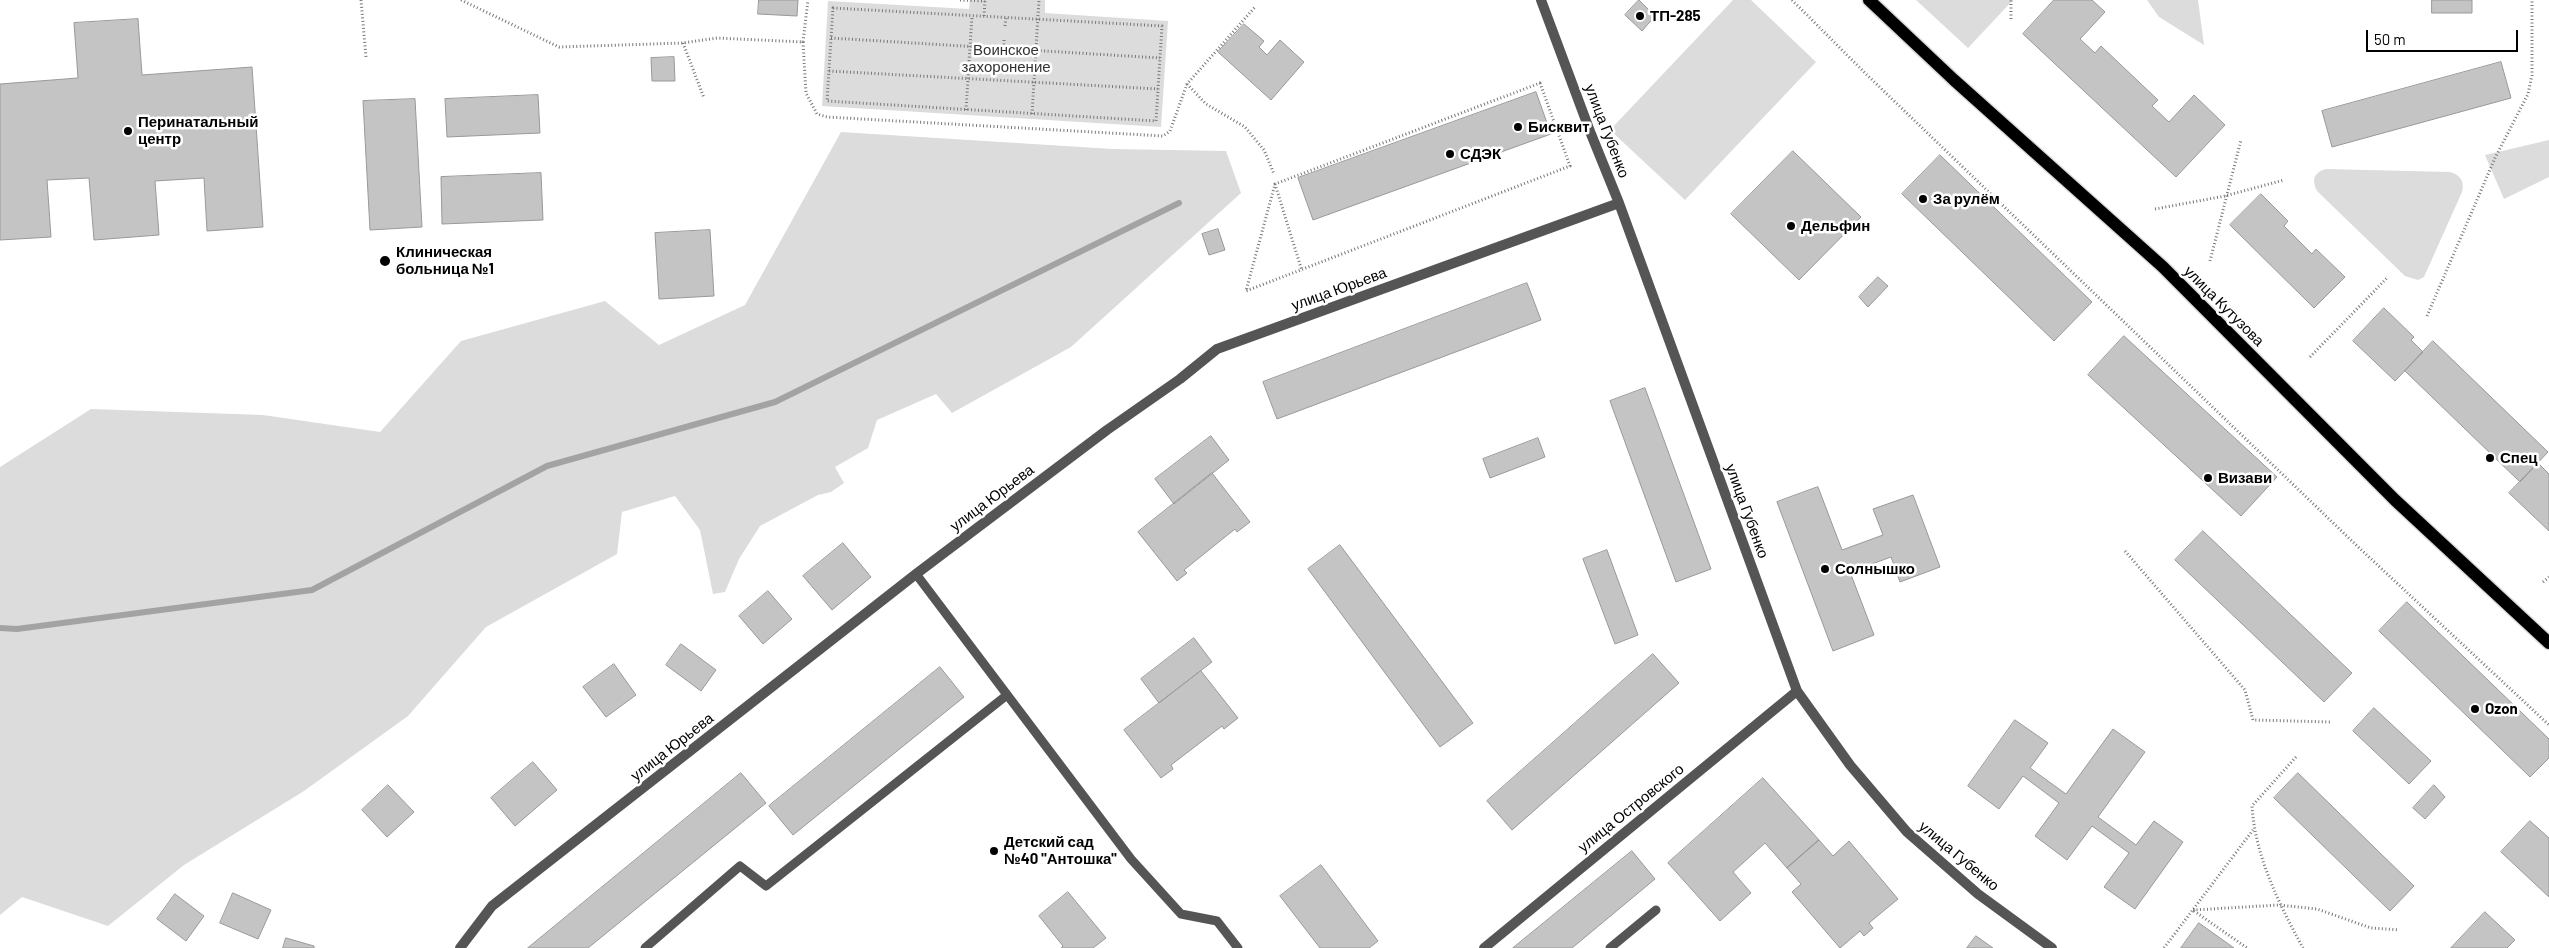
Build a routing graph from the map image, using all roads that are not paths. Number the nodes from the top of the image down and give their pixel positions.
1 (1542, 0) edge
2 (1870, 0) edge
3 (1619, 203) junction
4 (916, 574) junction
5 (2549, 643) edge
6 (1797, 691) junction
7 (1007, 695) junction
8 (1656, 910) dead end
9 (460, 948) edge
10 (645, 948) edge
11 (1238, 948) edge
12 (1484, 948) edge
13 (1610, 948) edge
14 (2052, 948) edge

1 - 3 street, улица Губенко
2 - 5 main road, улица Кутузова
3 - 4 street, улица Юрьева
3 - 6 street, улица Губенко
4 - 7 lane
4 - 9 street, улица Юрьева
6 - 12 street, улица Островского
6 - 14 street, улица Губенко
7 - 10 lane
7 - 11 lane
8 - 13 lane

